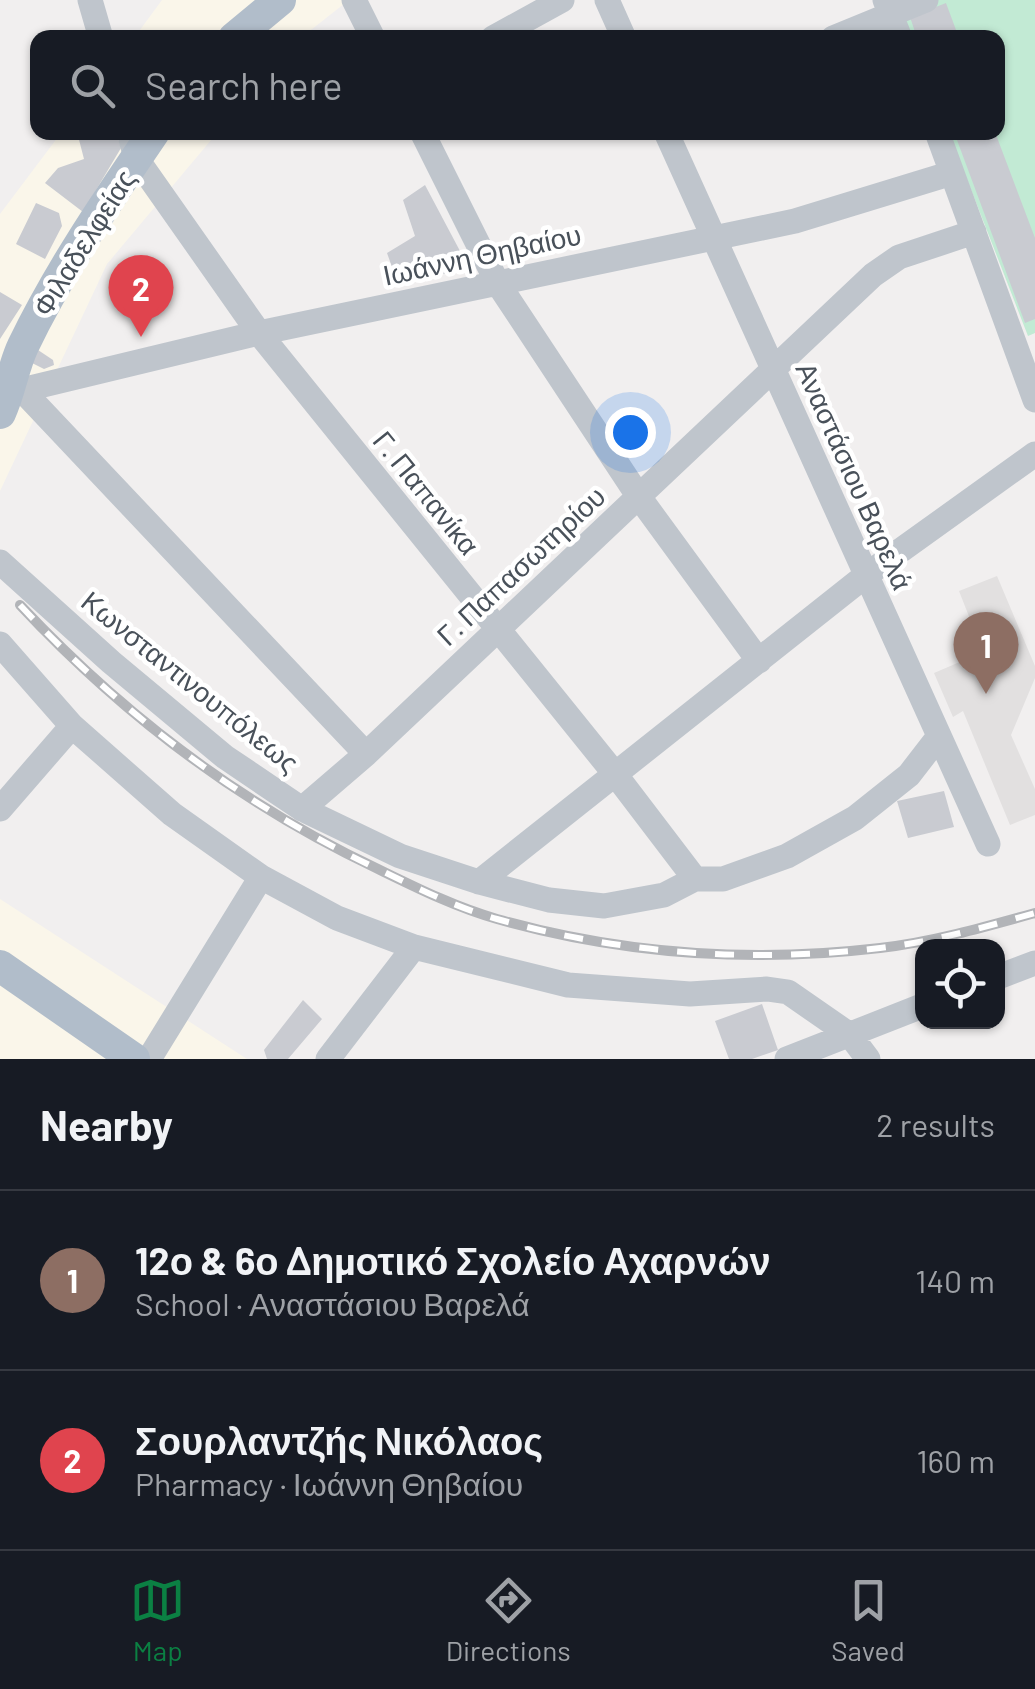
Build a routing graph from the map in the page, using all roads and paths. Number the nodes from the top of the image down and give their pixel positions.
1 (90, 0) edge
2 (280, 0) edge
3 (354, 0) edge
4 (562, 0) edge
5 (607, 0) edge
6 (926, 0) edge
7 (892, 17) edge
8 (99, 30) edge
9 (244, 30) edge
10 (369, 30) edge
11 (508, 30) edge
12 (620, 30) edge
13 (855, 30) edge
14 (426, 140) edge
15 (670, 140) edge
16 (940, 140) edge
17 (140, 141) edge
18 (952, 173) junction
19 (974, 232) junction
20 (713, 238) junction
21 (497, 282) junction
22 (259, 332) junction
23 (773, 370) junction
24 (8, 388) edge
25 (1035, 400) edge
26 (1034, 456) edge
27 (639, 498) junction
28 (0, 562) edge
29 (866, 576) junction
30 (497, 629) junction
31 (0, 644) edge
32 (759, 661) junction
33 (72, 726) junction
34 (939, 736) junction
35 (366, 754) junction
36 (615, 774) junction
37 (0, 809) edge
38 (302, 809) junction
39 (988, 844) dead end
40 (261, 877) junction
41 (695, 879) junction
42 (479, 882) junction
43 (414, 948) junction
44 (1035, 962) edge
45 (0, 966) edge
46 (1005, 974) edge
47 (915, 1009) edge
48 (850, 1035) junction
49 (134, 1059) edge
50 (149, 1059) edge
51 (328, 1059) edge
52 (788, 1059) edge
53 (868, 1059) edge

1 - 8 street
2 - 9 main road
3 - 10 street
4 - 11 street
5 - 12 street
6 - 7 street
7 - 13 street
14 - 21 street
15 - 20 street, Αναστάσιου Βαρελά
16 - 18 street
17 - 22 street, Γ. Παπανίκα
17 - 24 main road, Φιλαδελφείας
18 - 19 street
18 - 20 street, Ιωάννη Θηβαίου
19 - 23 street, Γ. Παπασωτηρίου
19 - 25 street
20 - 21 street, Ιωάννη Θηβαίου
20 - 23 street, Αναστάσιου Βαρελά
21 - 22 street, Ιωάννη Θηβαίου
21 - 27 street
22 - 24 street, Ιωάννη Θηβαίου
22 - 30 street, Γ. Παπανίκα
23 - 27 street, Γ. Παπασωτηρίου
23 - 29 street, Αναστάσιου Βαρελά
24 - 35 street
26 - 29 street
27 - 30 street, Γ. Παπασωτηρίου
27 - 32 street
28 - 38 street, Κωνσταντινουπόλεως
29 - 32 street
29 - 34 street, Αναστάσιου Βαρελά
30 - 35 street, Γ. Παπασωτηρίου
30 - 36 street, Γ. Παπανίκα
31 - 33 street
32 - 36 street
33 - 37 street
33 - 40 street
34 - 39 street, Αναστάσιου Βαρελά
34 - 41 street, Κωνσταντινουπόλεως
35 - 38 street, Γ. Παπασωτηρίου
36 - 41 street, Γ. Παπανίκα
36 - 42 street
38 - 42 street, Κωνσταντινουπόλεως
40 - 43 street
40 - 50 street
41 - 42 street, Κωνσταντινουπόλεως
43 - 48 street
43 - 51 street
44 - 46 street
45 - 49 main road
47 - 48 street
48 - 52 street
48 - 53 street

